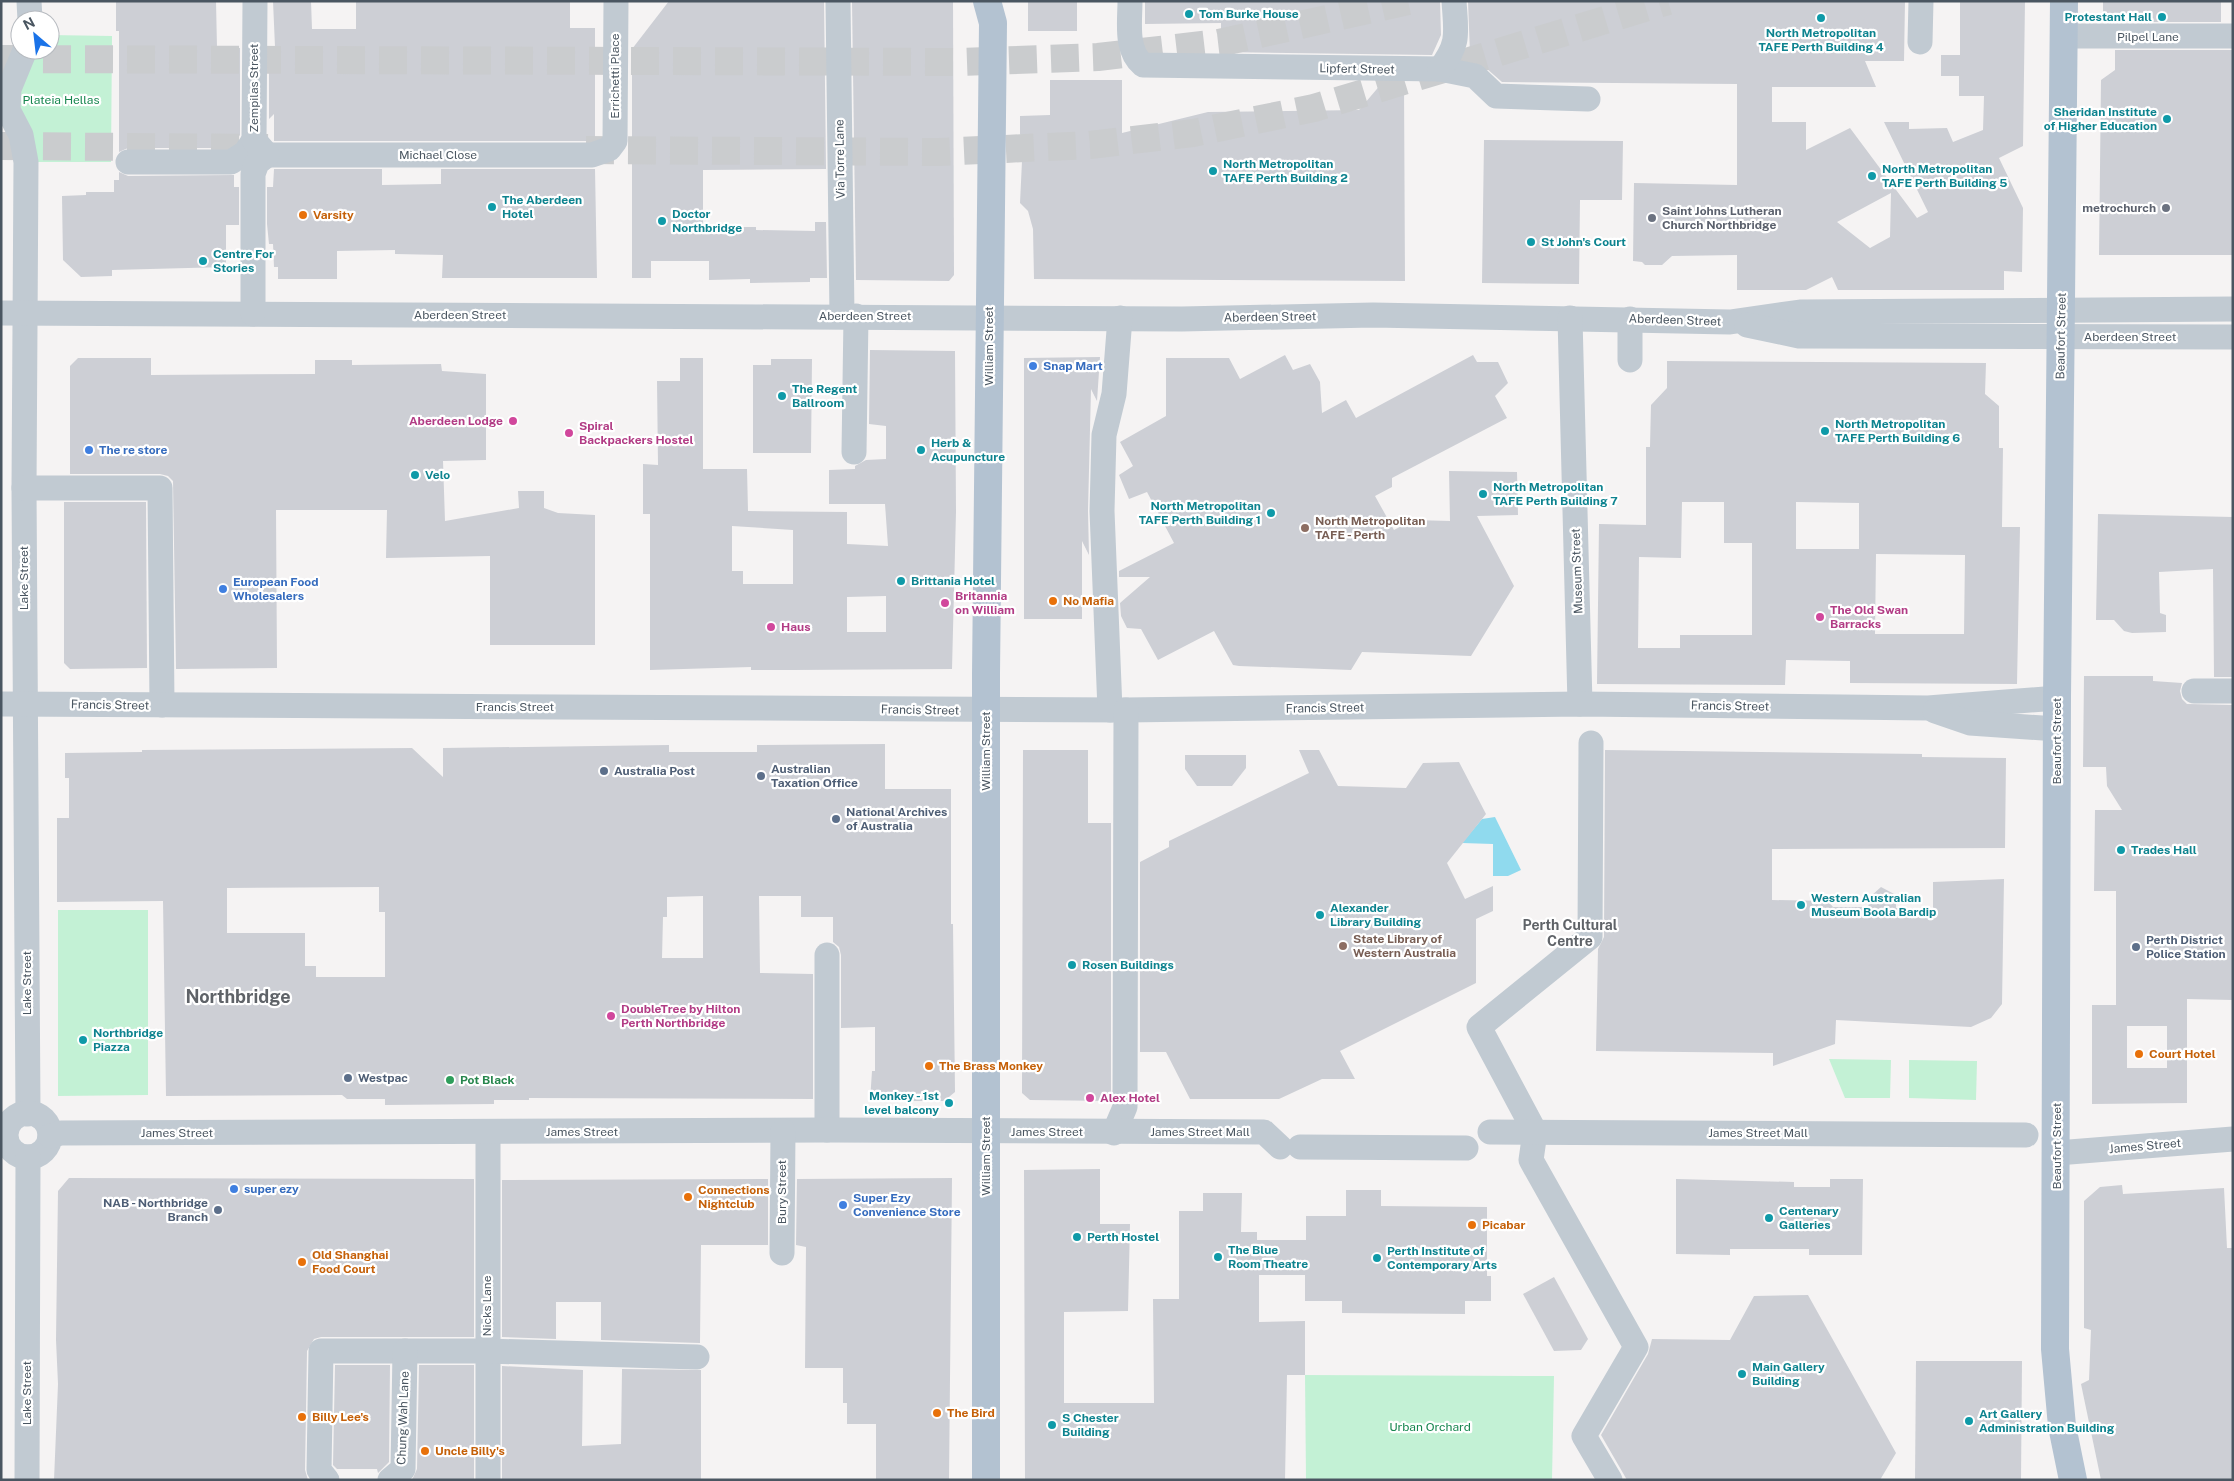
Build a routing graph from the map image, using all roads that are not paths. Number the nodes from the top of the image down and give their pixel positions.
1 (255, 1) edge
2 (616, 1) edge
3 (838, 1) edge
4 (1130, 1) edge
5 (1454, 1) edge
6 (1921, 1) edge
7 (2064, 1) edge
8 (994, 8) edge
9 (2064, 36) junction
10 (2233, 36) edge
11 (1920, 42) dead end
12 (22, 60) edge
13 (1440, 69) junction
14 (1588, 99) dead end
15 (260, 148) junction
16 (609, 149) joint
17 (128, 162) dead end
18 (2233, 310) edge
19 (13, 314) edge
20 (253, 314) junction
21 (849, 316) junction
22 (989, 317) junction
23 (1120, 318) junction
24 (1570, 318) junction
25 (1630, 319) junction
26 (2061, 323) junction
27 (2233, 337) edge
28 (1630, 360) dead end
29 (854, 452) dead end
30 (24, 488) junction
31 (2194, 691) dead end
32 (2233, 691) edge
33 (2057, 698) junction
34 (13, 704) edge
35 (1580, 704) junction
36 (162, 705) junction
37 (1928, 708) junction
38 (1118, 710) junction
39 (987, 711) junction
40 (2057, 730) junction
41 (1590, 742) dead end
42 (827, 955) dead end
43 (28, 1114) junction
44 (828, 1130) junction
45 (782, 1131) junction
46 (488, 1132) junction
47 (986, 1132) junction
48 (1490, 1132) dead end
49 (1535, 1132) junction
50 (1114, 1133) junction
51 (4, 1135) edge
52 (2026, 1135) dead end
53 (50, 1136) junction
54 (2233, 1140) edge
55 (1466, 1148) dead end
56 (2057, 1154) junction
57 (28, 1157) junction
58 (782, 1253) dead end
59 (405, 1351) junction
60 (488, 1351) junction
61 (698, 1356) dead end
62 (27, 1480) edge
63 (328, 1480) edge
64 (390, 1480) edge
65 (488, 1480) edge
66 (986, 1480) edge
67 (1610, 1480) edge
68 (2073, 1480) edge

1 - 15 street, Zempilas Street
2 - 16 street, Errichetti Place
3 - 21 street, Via Torre Lane
4 - 13 street, Lipfert Street
5 - 13 street
6 - 11 street
7 - 9 main road, Beaufort Street
8 - 22 main road, William Street
9 - 10 street, Pilpel Lane
9 - 26 main road, Beaufort Street
12 - 19 street, Lake Street
13 - 14 street, Lipfert Street
15 - 16 street, Michael Close
15 - 17 street
15 - 20 street
18 - 26 street, Aberdeen Street
19 - 20 street, Aberdeen Street
19 - 30 street, Lake Street
20 - 21 street, Aberdeen Street
21 - 22 street, Aberdeen Street
21 - 29 street, Via Torre Lane
22 - 23 street, Aberdeen Street
22 - 39 main road, William Street
23 - 24 street, Aberdeen Street
23 - 38 street
24 - 25 street, Aberdeen Street
24 - 35 street, Museum Street
25 - 26 street, Aberdeen Street
25 - 28 street
26 - 27 street, Aberdeen Street
26 - 33 main road, Beaufort Street
30 - 34 street, Lake Street
30 - 36 street
31 - 32 street
33 - 37 street, Francis Street
33 - 40 main road, Beaufort Street
34 - 36 street, Francis Street
34 - 43 street, Lake Street
35 - 37 street, Francis Street
35 - 38 street, Francis Street
36 - 39 street, Francis Street
37 - 40 street, Francis Street
38 - 39 street, Francis Street
38 - 50 street
39 - 47 main road, William Street
40 - 56 main road, Beaufort Street
41 - 49 street
42 - 44 street
43 - 51 street
43 - 53 street
44 - 45 street, James Street
44 - 47 street, James Street
45 - 46 street, James Street
45 - 58 street, Bury Street
46 - 53 street, James Street
46 - 60 street, Nicks Lane
47 - 50 street, James Street
47 - 66 main road, William Street
48 - 49 street, James Street Mall
49 - 52 street, James Street Mall
49 - 67 street
50 - 55 street, James Street Mall
51 - 57 street
53 - 57 street
54 - 56 street, James Street
56 - 68 main road, Beaufort Street
57 - 62 street, Lake Street
59 - 60 street
59 - 63 street
59 - 64 street, Chung Wah Lane
60 - 61 street
60 - 65 street, Nicks Lane

